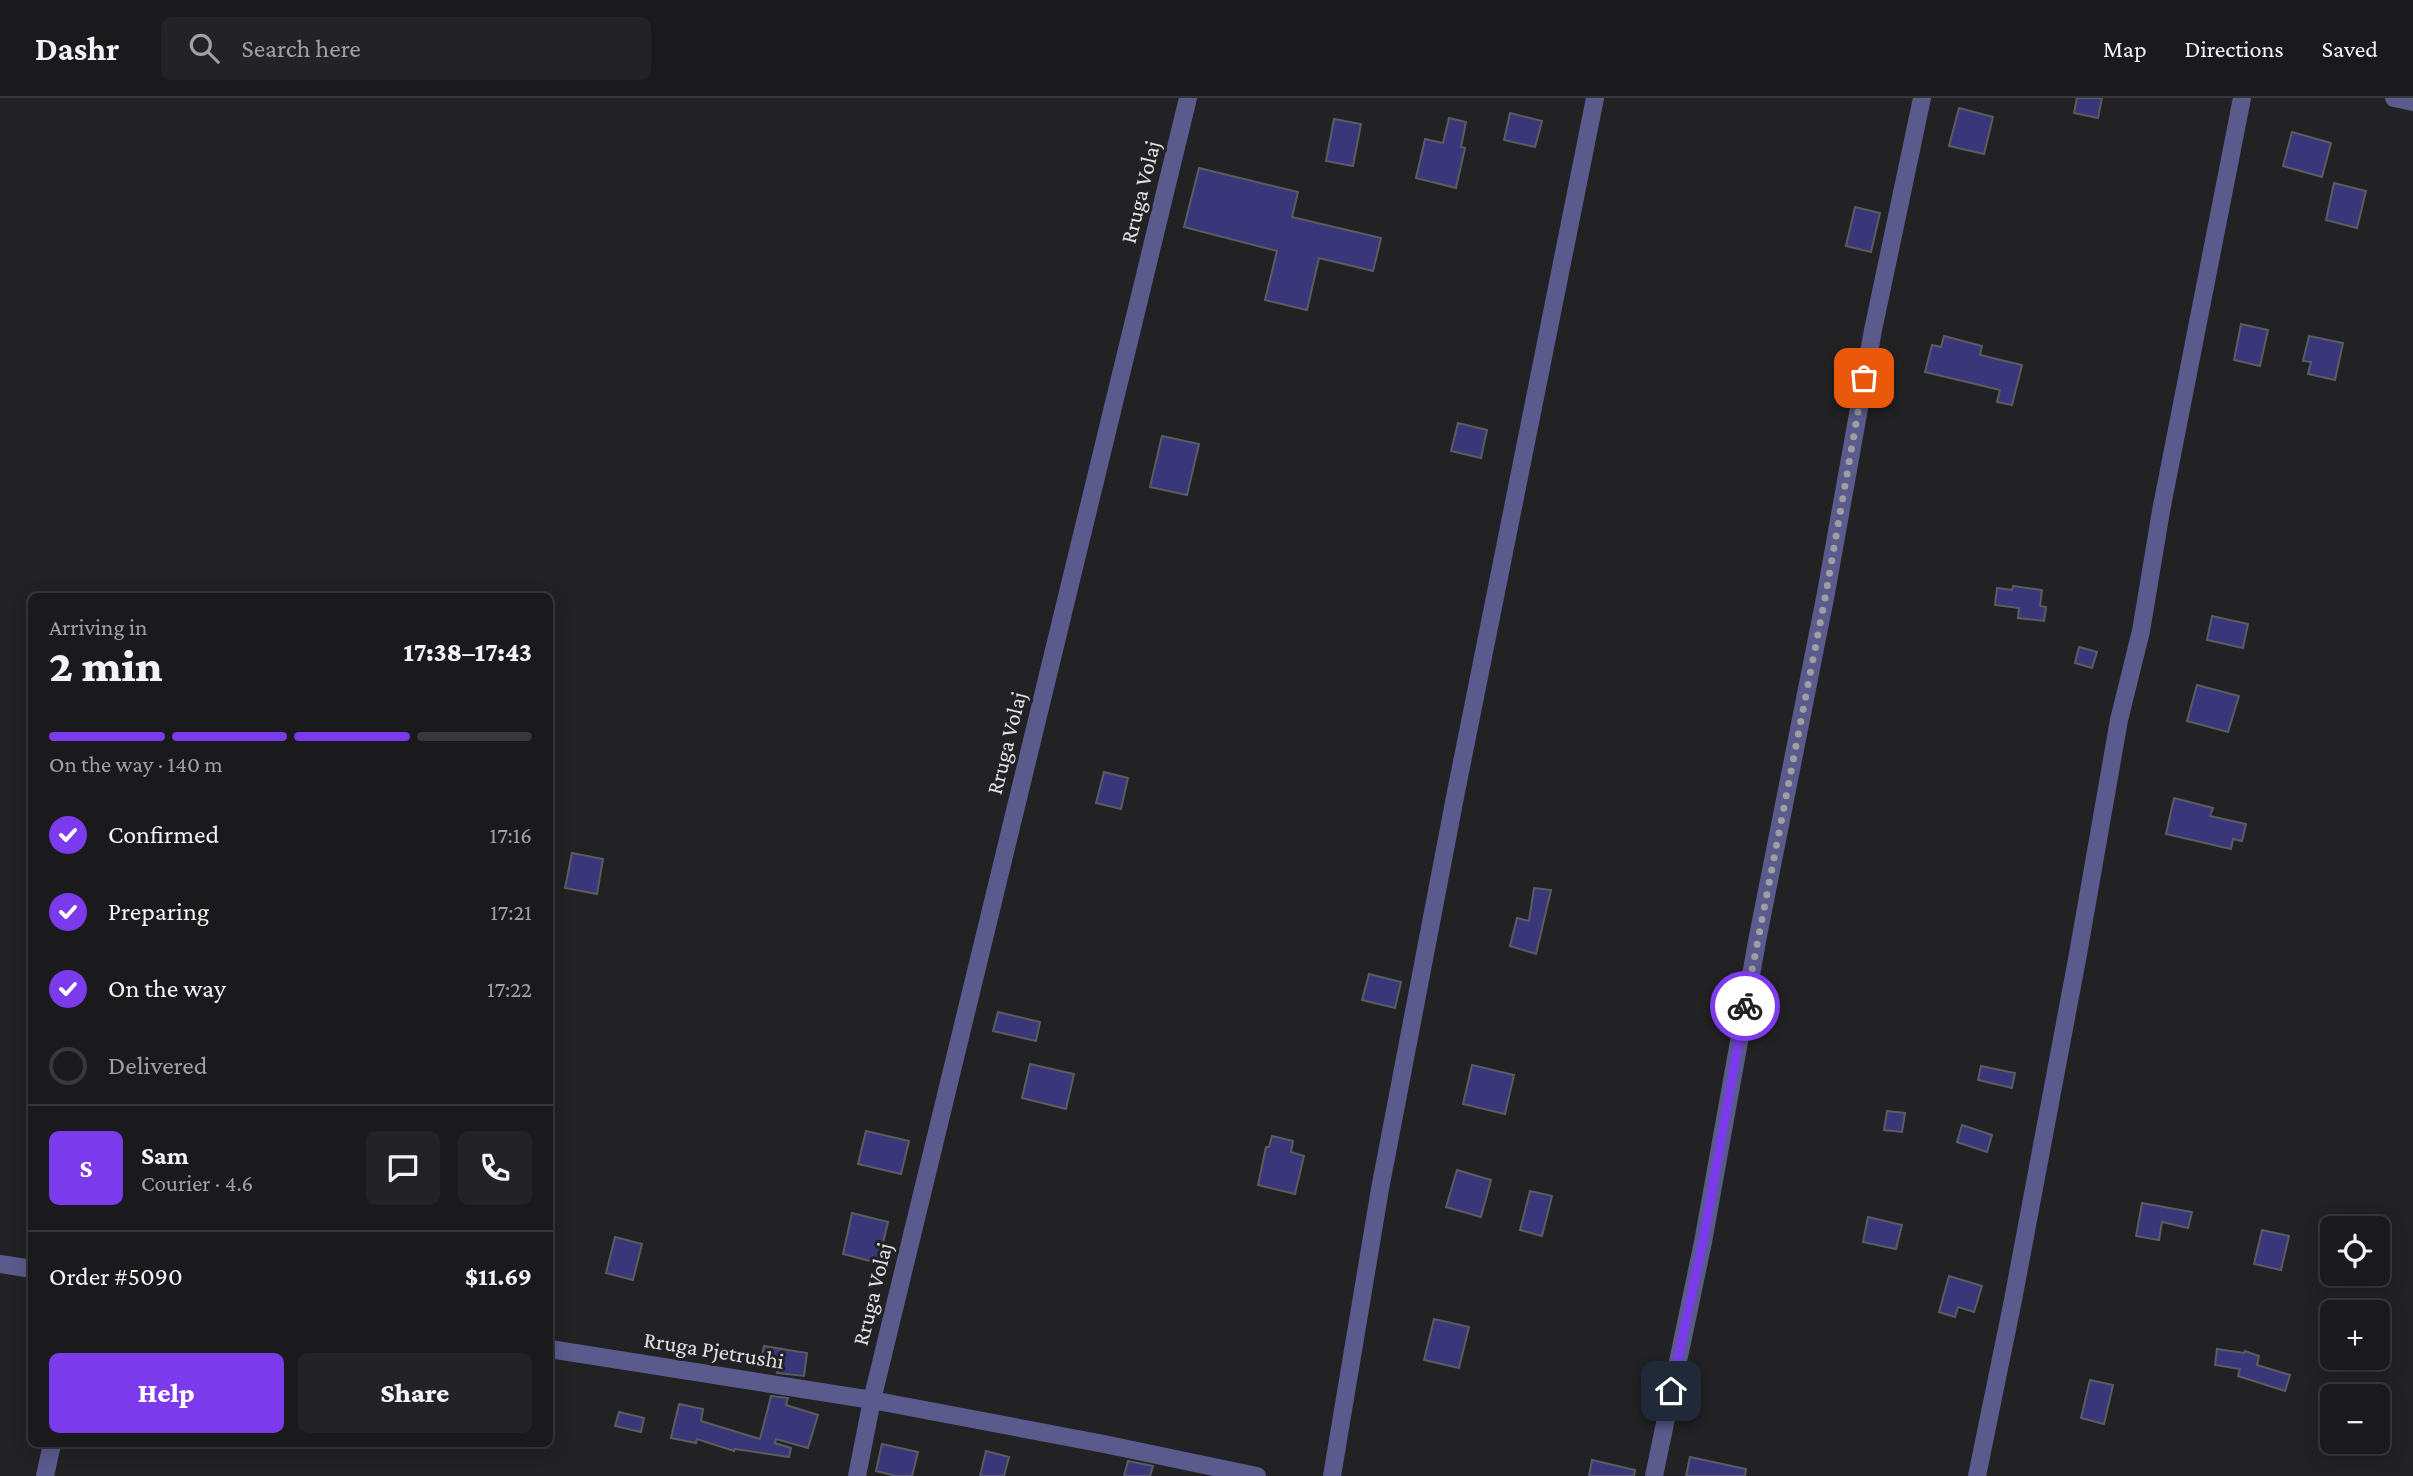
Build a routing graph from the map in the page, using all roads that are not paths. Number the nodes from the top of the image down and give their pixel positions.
1 (1188, 98) edge
2 (1595, 98) edge
3 (1922, 98) edge
4 (2242, 98) edge
5 (2394, 98) edge
6 (2413, 102) edge
7 (0, 1264) edge
8 (28, 1268) edge
9 (553, 1349) edge
10 (872, 1400) junction
11 (51, 1447) edge
12 (45, 1476) edge
13 (857, 1476) edge
14 (1256, 1476) edge
15 (1332, 1476) edge
16 (1654, 1476) edge
17 (1977, 1476) edge

1 - 10 street, Rruga Volaj
2 - 15 street
3 - 16 street
4 - 17 street
5 - 6 street
7 - 8 street
9 - 10 street, Rruga Pjetrushi
10 - 13 street, Rruga Volaj
10 - 14 street, Rruga Pjetrushi
11 - 12 street

